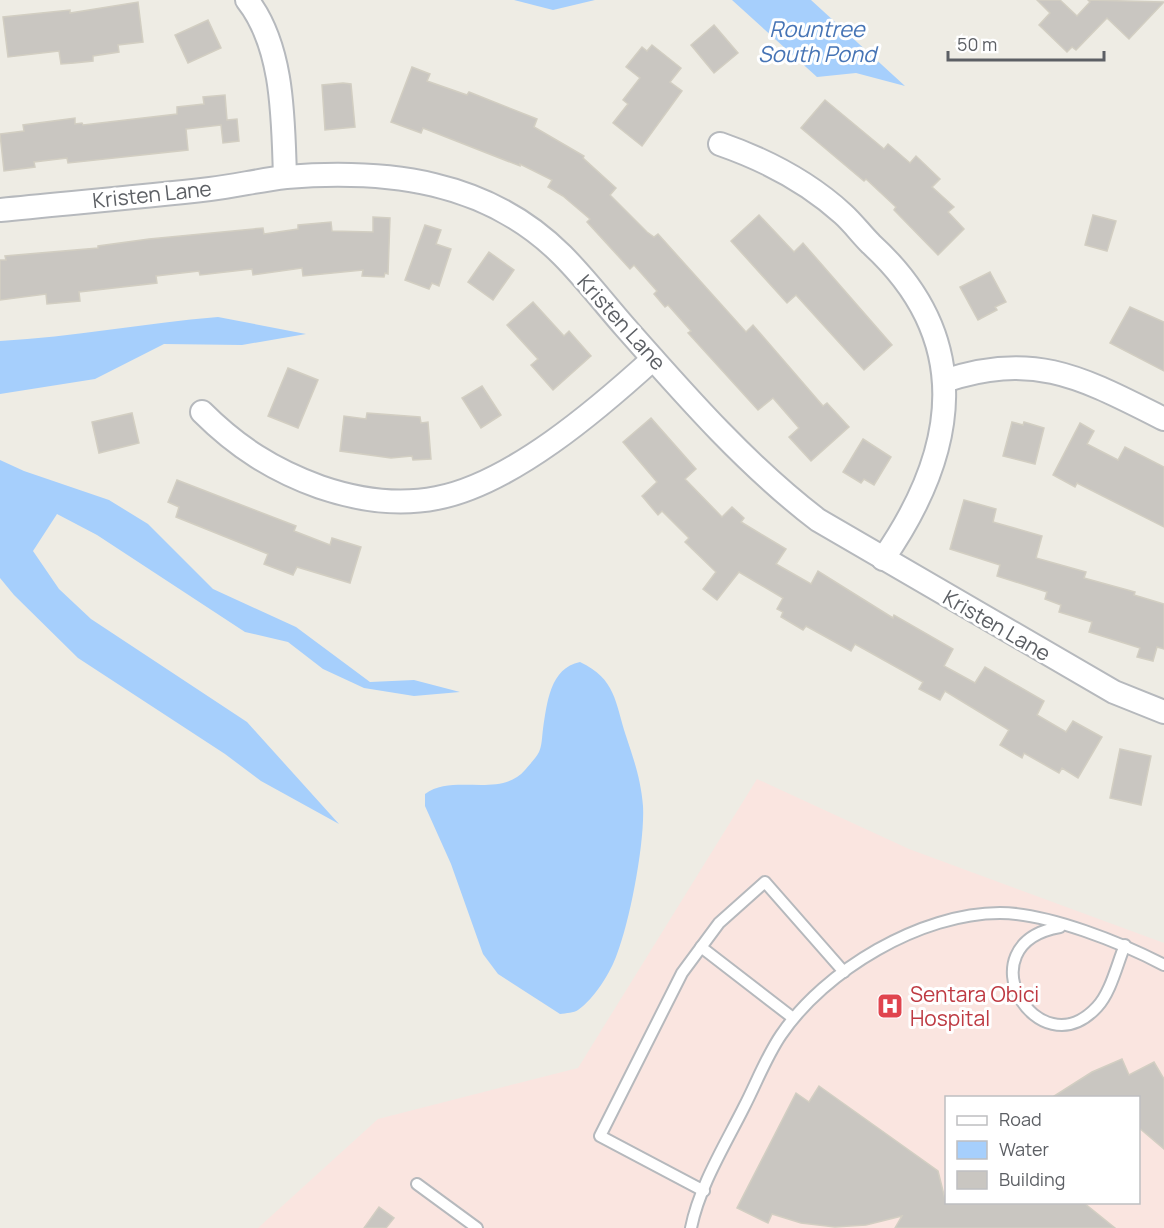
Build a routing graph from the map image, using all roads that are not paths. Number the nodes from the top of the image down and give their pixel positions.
1 (247, 0) edge
2 (720, 144) dead end
3 (285, 177) junction
4 (0, 210) edge
5 (653, 358) junction
6 (944, 381) junction
7 (202, 412) dead end
8 (1164, 419) edge
9 (883, 559) junction
10 (1164, 712) edge
11 (1075, 929) junction
12 (1125, 945) junction
13 (701, 947) junction
14 (1164, 965) edge
15 (844, 972) junction
16 (793, 1018) junction
17 (417, 1184) dead end
18 (704, 1191) junction
19 (477, 1228) edge
20 (691, 1228) edge

1 - 3 street
2 - 6 street
3 - 4 street, Kristen Lane
3 - 5 street, Kristen Lane
5 - 7 street
5 - 9 street, Kristen Lane
6 - 8 street
6 - 9 street
9 - 10 street, Kristen Lane
11 - 12 lane
11 - 12 lane
11 - 15 lane
12 - 14 lane
13 - 15 lane
13 - 16 lane
13 - 18 lane
15 - 16 lane
16 - 18 lane
17 - 19 lane
18 - 20 lane

